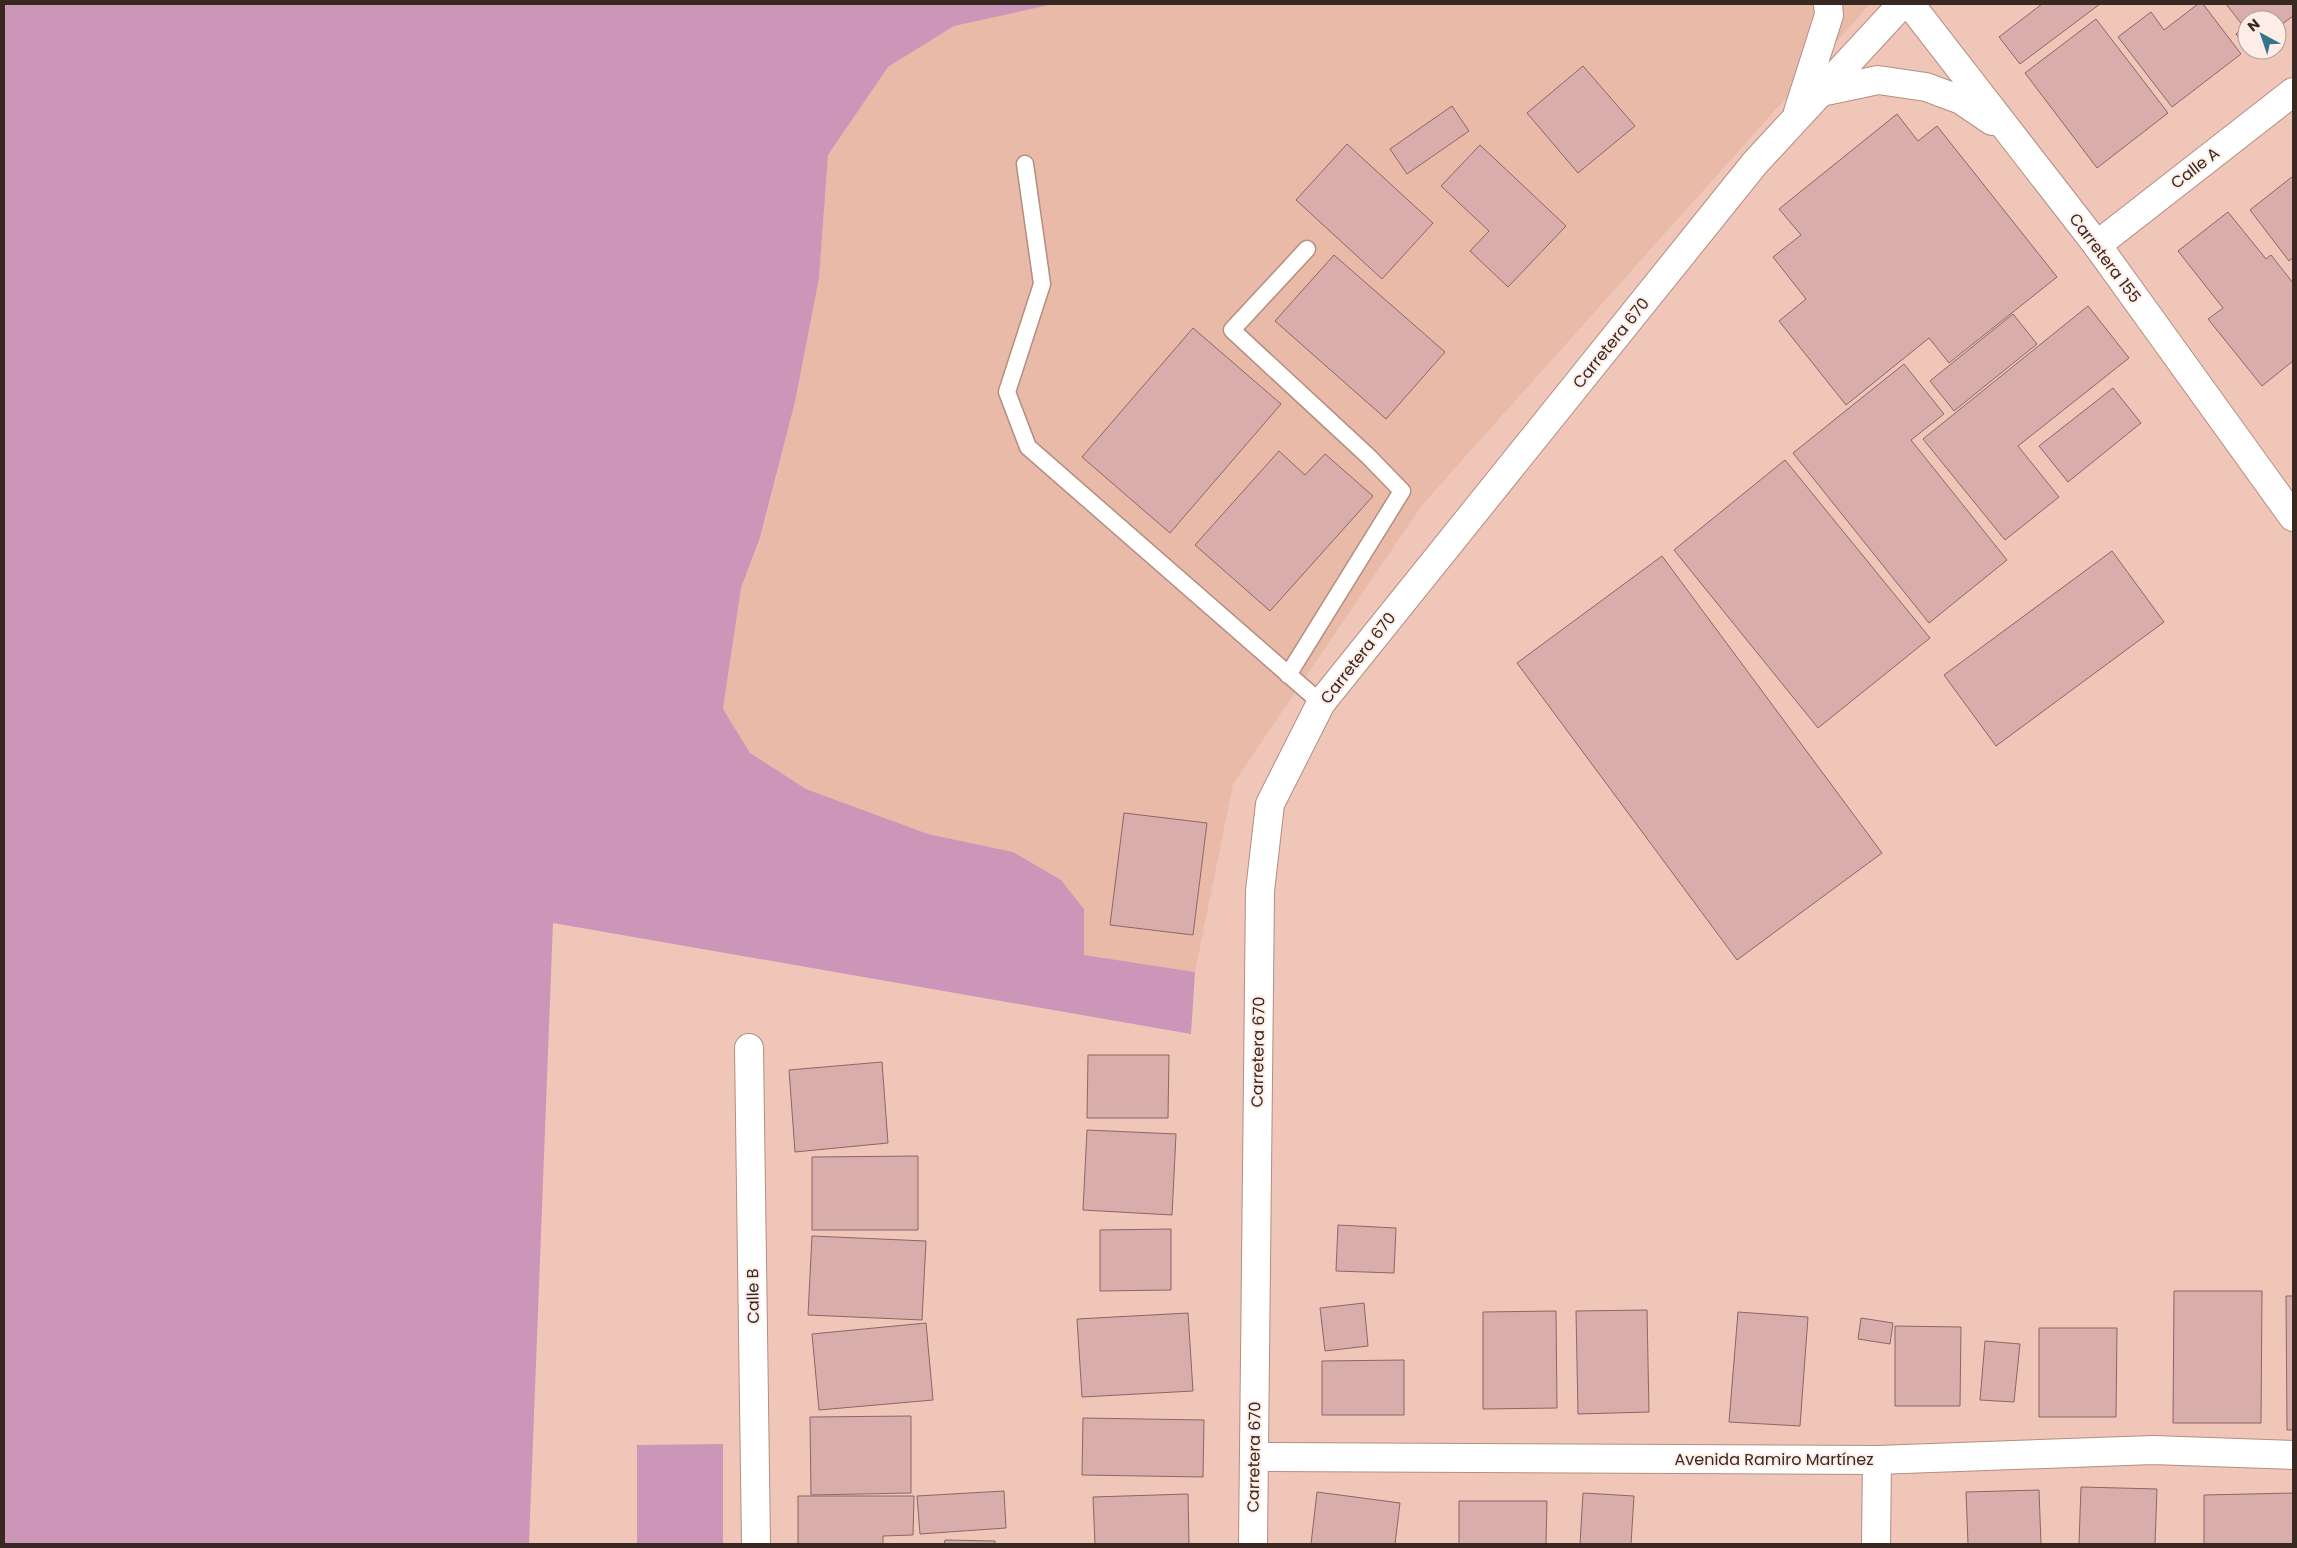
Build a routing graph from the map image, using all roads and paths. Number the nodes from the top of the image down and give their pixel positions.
1 (1828, 4) edge
2 (1902, 4) edge
3 (1910, 4) edge
4 (1822, 92) junction
5 (2293, 92) edge
6 (1796, 120) junction
7 (2012, 136) junction
8 (1025, 164) dead end
9 (2097, 245) junction
10 (1307, 249) dead end
11 (2293, 517) edge
12 (1288, 675) junction
13 (1321, 703) junction
14 (749, 1048) dead end
15 (2293, 1455) edge
16 (1254, 1457) junction
17 (1877, 1460) junction
18 (756, 1544) edge
19 (1253, 1544) edge
20 (1876, 1544) edge

1 - 6 street
2 - 4 street, Carretera 670
3 - 7 street, Carretera 155
4 - 6 street, Carretera 670
4 - 7 street
5 - 9 street, Calle A
6 - 13 street, Carretera 670
7 - 9 street, Carretera 155
8 - 12 lane
9 - 11 street, Carretera 155
10 - 12 lane
12 - 13 lane
13 - 16 street, Carretera 670
14 - 18 street, Calle B
15 - 17 street, Avenida Ramiro Martínez
16 - 17 street, Avenida Ramiro Martínez
16 - 19 street, Carretera 670
17 - 20 street

